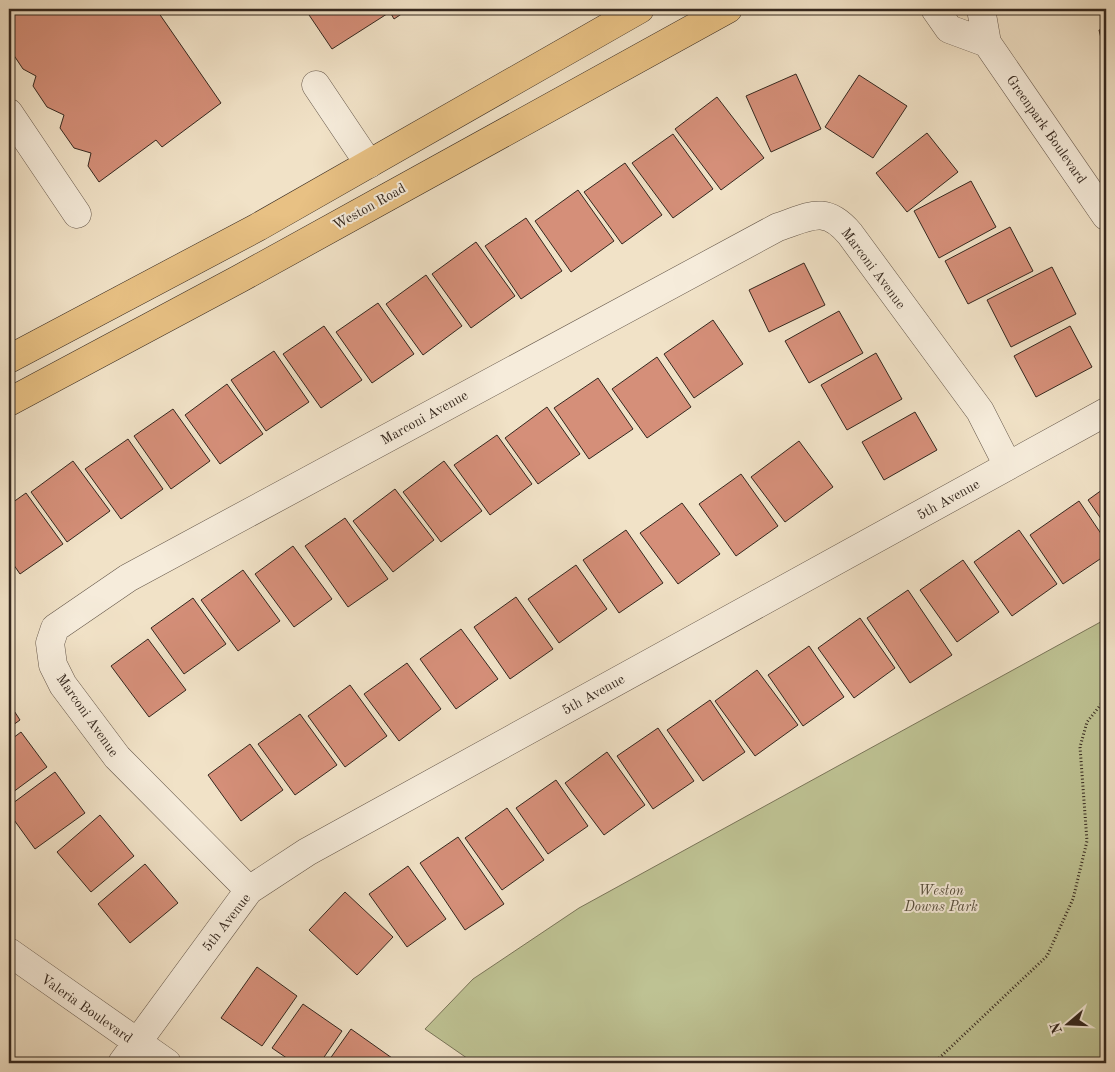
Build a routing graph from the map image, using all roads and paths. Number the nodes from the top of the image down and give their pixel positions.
1 (640, 9) edge
2 (728, 9) edge
3 (935, 9) edge
4 (981, 9) edge
5 (987, 43) junction
6 (316, 85) dead end
7 (9, 113) edge
8 (369, 164) junction
9 (77, 214) dead end
10 (1106, 216) edge
11 (9, 359) edge
12 (9, 402) edge
13 (1106, 412) edge
14 (1008, 466) junction
15 (1106, 698) edge
16 (250, 890) junction
17 (9, 952) edge
18 (129, 1053) edge
19 (167, 1063) edge
20 (934, 1063) edge

1 - 8 main road
2 - 12 main road, Weston Road
3 - 5 street
4 - 5 street, Greenpark Boulevard
5 - 10 street, Greenpark Boulevard
6 - 8 street
7 - 9 street
8 - 11 main road
13 - 14 street, 5th Avenue
14 - 16 street, 5th Avenue
14 - 16 street, Marconi Avenue
15 - 20 path
16 - 18 street, 5th Avenue
17 - 18 street, Valeria Boulevard
18 - 19 street, Valeria Boulevard

